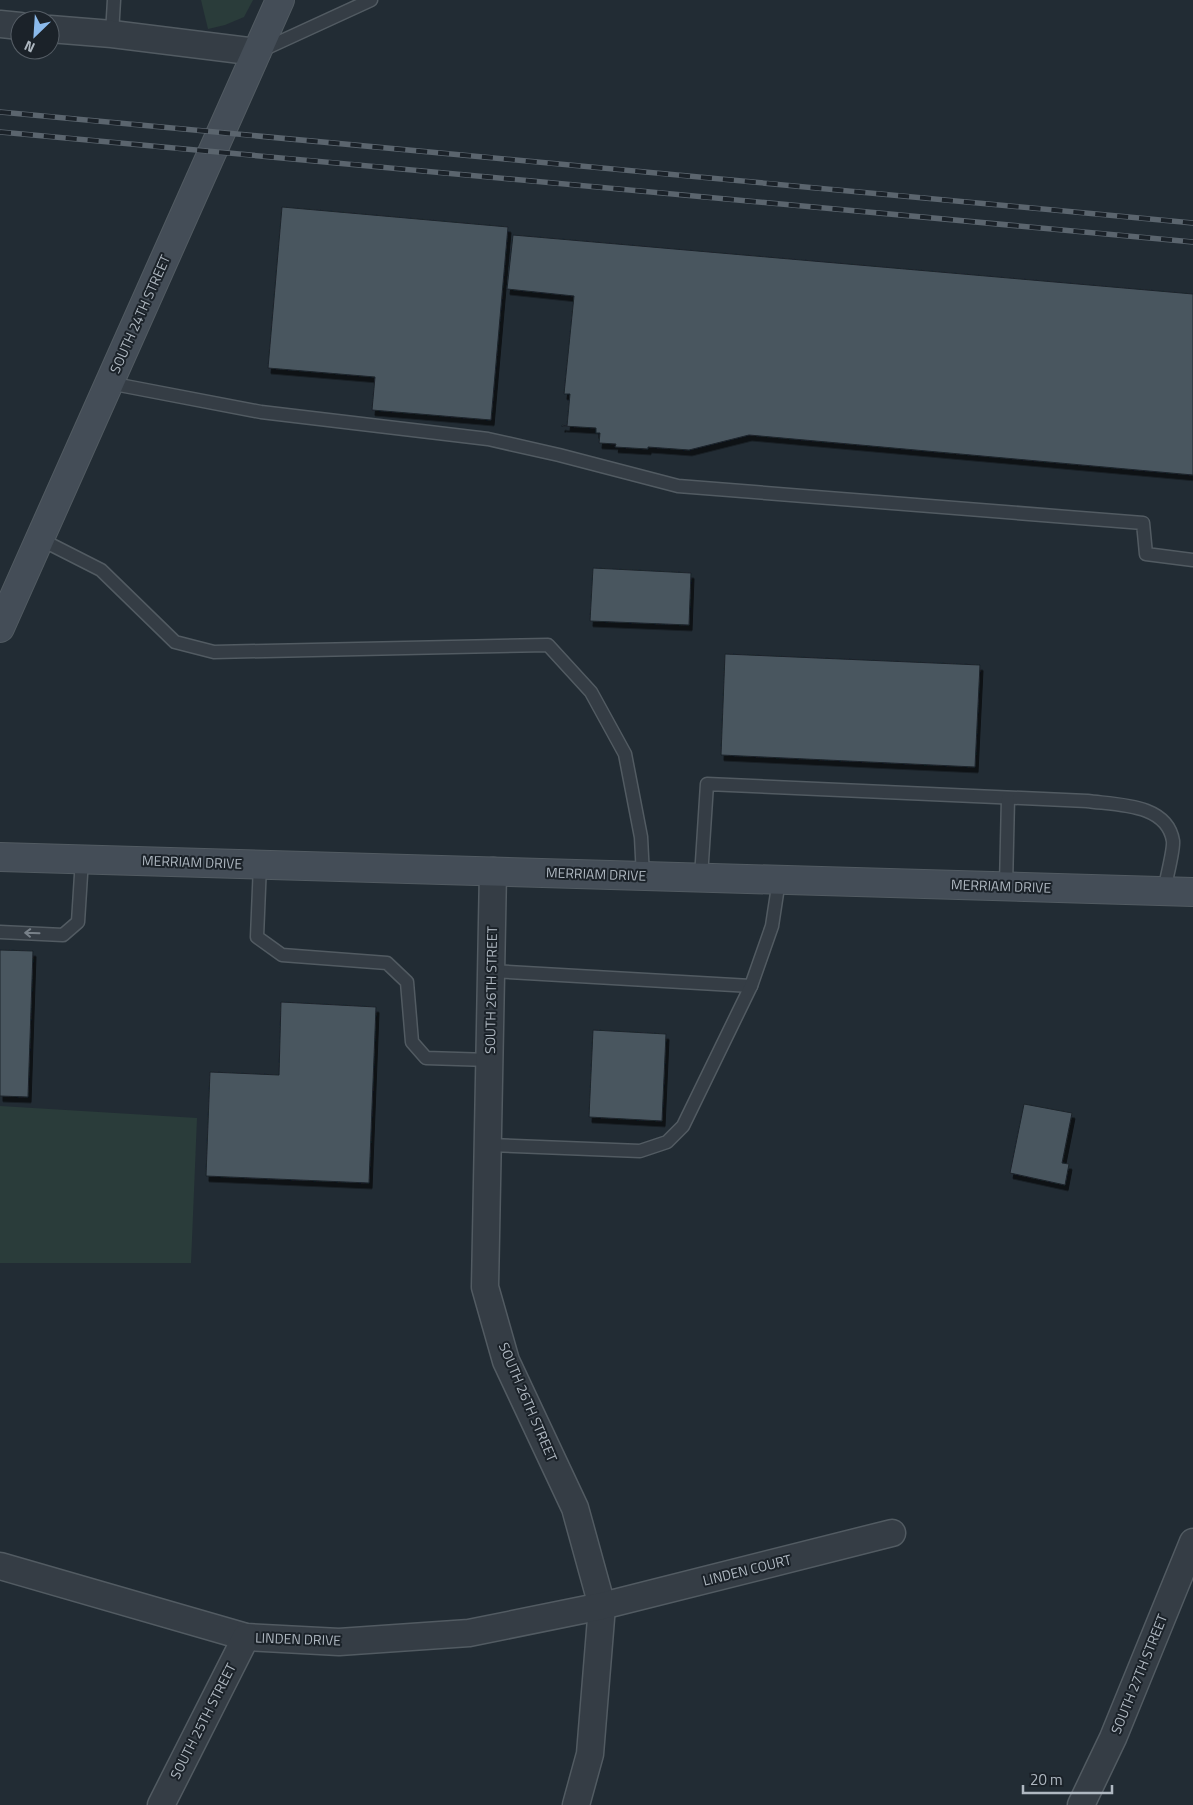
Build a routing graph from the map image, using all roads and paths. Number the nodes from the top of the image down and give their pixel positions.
1 (114, 0) edge
2 (280, 0) edge
3 (371, 0) edge
4 (60, 30) edge
5 (112, 34) junction
6 (258, 52) junction
7 (109, 383) junction
8 (40, 538) junction
9 (1193, 560) edge
10 (0, 628) edge
11 (1008, 798) junction
12 (0, 857) edge
13 (82, 859) junction
14 (260, 864) junction
15 (493, 871) junction
16 (643, 876) junction
17 (701, 877) junction
18 (779, 880) junction
19 (1006, 886) junction
20 (1164, 891) junction
21 (1193, 892) edge
22 (0, 932) edge
23 (491, 971) junction
24 (751, 986) junction
25 (490, 1060) junction
26 (488, 1146) junction
27 (892, 1533) dead end
28 (1193, 1542) edge
29 (0, 1566) edge
30 (602, 1606) junction
31 (246, 1637) junction
32 (161, 1805) edge
33 (576, 1805) edge
34 (1081, 1805) edge

1 - 5 lane
2 - 6 main road, SOUTH 24TH STREET
3 - 6 lane
4 - 5 street
5 - 6 street
6 - 7 main road, SOUTH 24TH STREET
7 - 8 main road, SOUTH 24TH STREET
7 - 9 lane
8 - 10 main road, SOUTH 24TH STREET
8 - 16 lane
11 - 17 lane
11 - 19 lane
11 - 20 lane
12 - 13 main road, MERRIAM DRIVE
13 - 14 main road, MERRIAM DRIVE
13 -> 22 lane
14 - 15 main road, MERRIAM DRIVE
14 - 25 lane
15 - 16 main road, MERRIAM DRIVE
15 - 23 street, SOUTH 26TH STREET
16 - 17 main road, MERRIAM DRIVE
17 - 18 main road, MERRIAM DRIVE
18 - 19 main road, MERRIAM DRIVE
18 - 24 lane
19 - 20 main road, MERRIAM DRIVE
20 - 21 main road, MERRIAM DRIVE
23 - 24 lane
23 - 25 street, SOUTH 26TH STREET
24 - 26 lane
25 - 26 street, SOUTH 26TH STREET
26 - 30 street, SOUTH 26TH STREET
27 - 30 street, LINDEN COURT
28 - 34 street, SOUTH 27TH STREET
29 - 31 street, LINDEN DRIVE
30 - 31 street, LINDEN DRIVE
30 - 33 street, SOUTH 26TH STREET
31 - 32 street, SOUTH 25TH STREET

